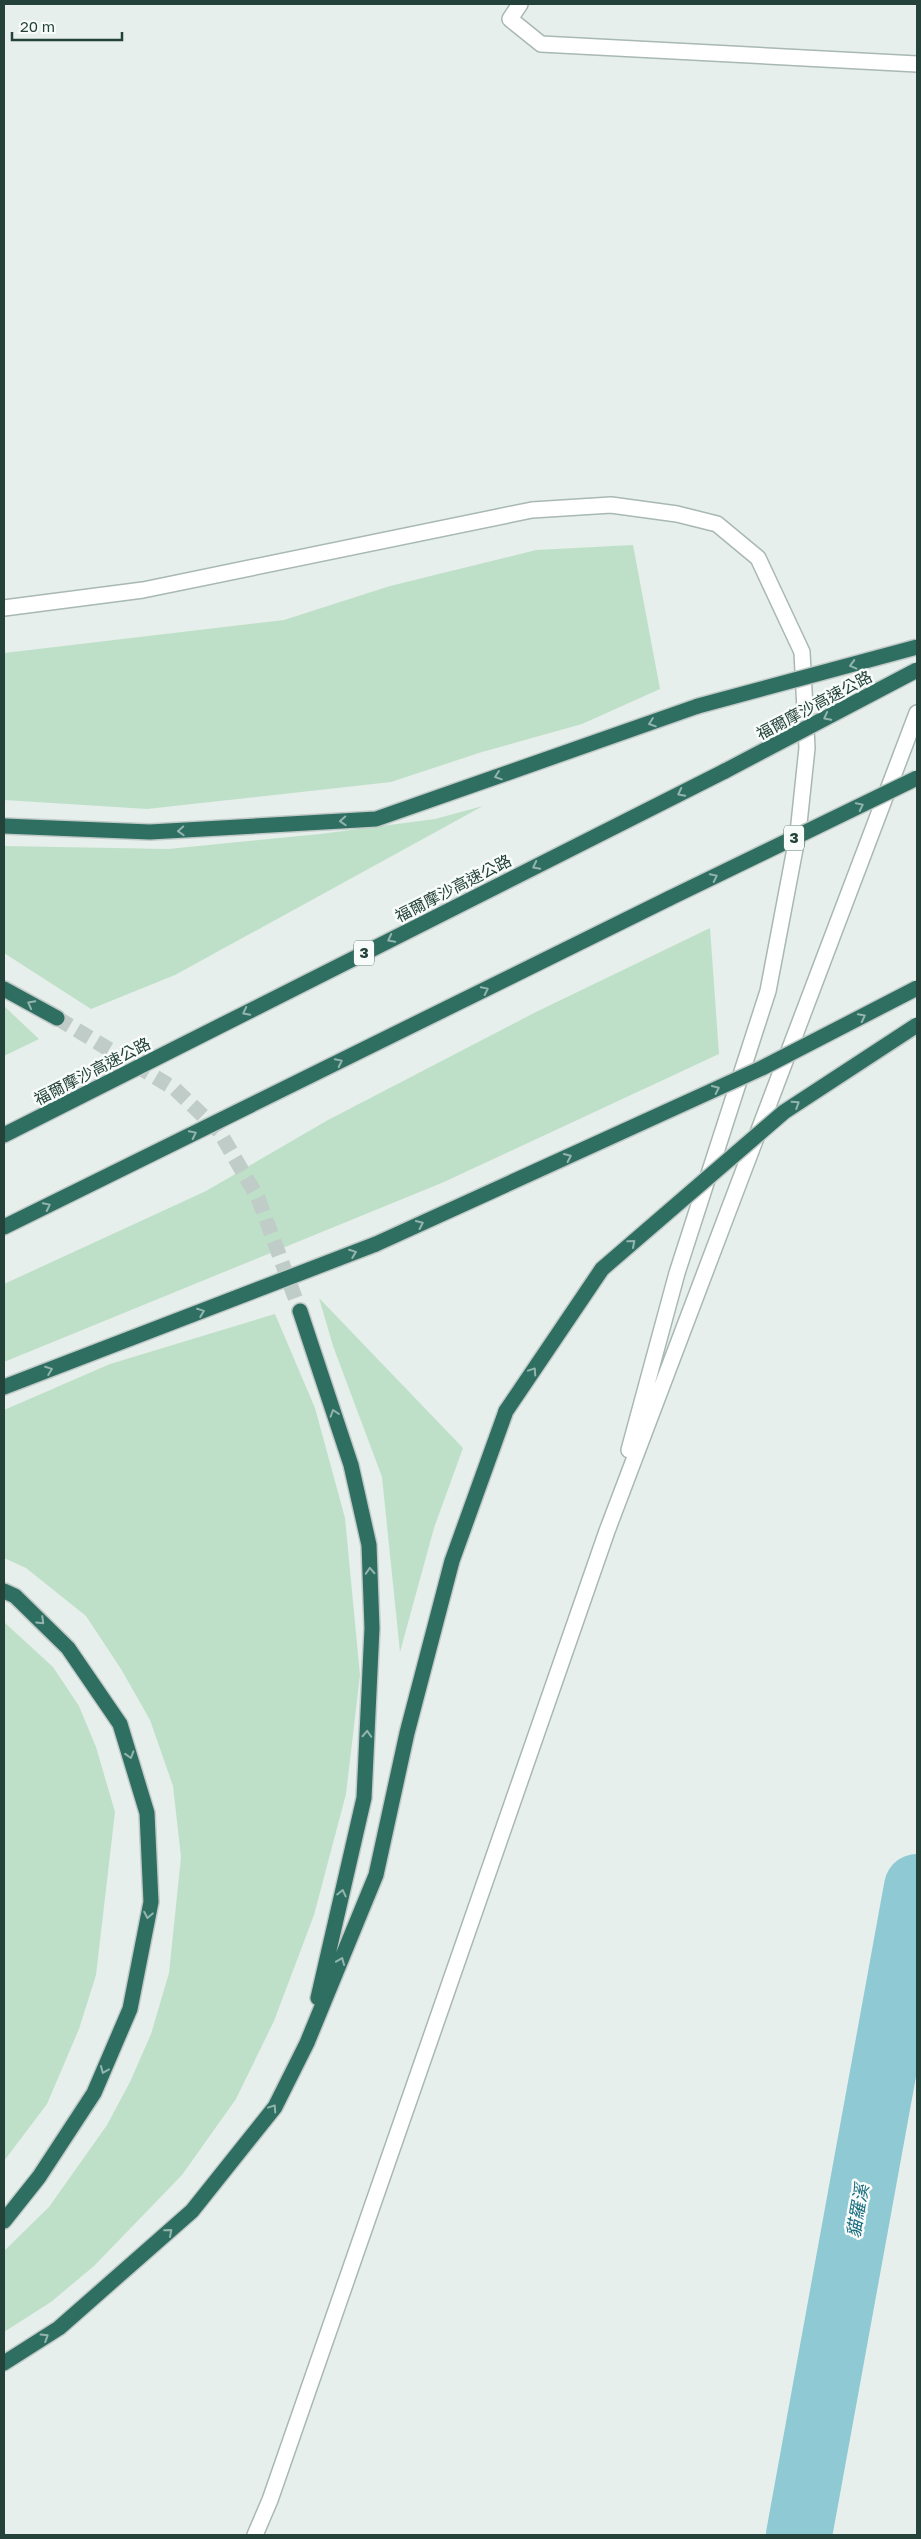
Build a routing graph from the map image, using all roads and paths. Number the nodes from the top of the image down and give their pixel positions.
1 (520, 4) edge
2 (917, 64) edge
3 (4, 608) edge
4 (917, 647) edge
5 (917, 670) edge
6 (917, 713) edge
7 (917, 778) edge
8 (4, 826) edge
9 (917, 988) edge
10 (4, 989) edge
11 (57, 1018) tunnel mouth
12 (917, 1024) edge
13 (4, 1135) edge
14 (4, 1227) edge
15 (300, 1310) tunnel mouth
16 (4, 1388) edge
17 (607, 1531) junction
18 (4, 1591) edge
19 (307, 2043) junction
20 (4, 2221) edge
21 (4, 2363) edge
22 (255, 2535) edge

1 - 2 street
3 - 17 street
4 -> 8 highway, bridge
5 -> 13 highway, 福爾摩沙高速公路 / 3, bridge
6 - 17 street
14 -> 7 highway, 3, bridge
16 -> 9 highway, bridge
11 -> 10 highway
19 -> 12 highway, bridge
19 -> 15 highway
17 - 22 street
18 -> 20 highway
21 -> 19 highway

